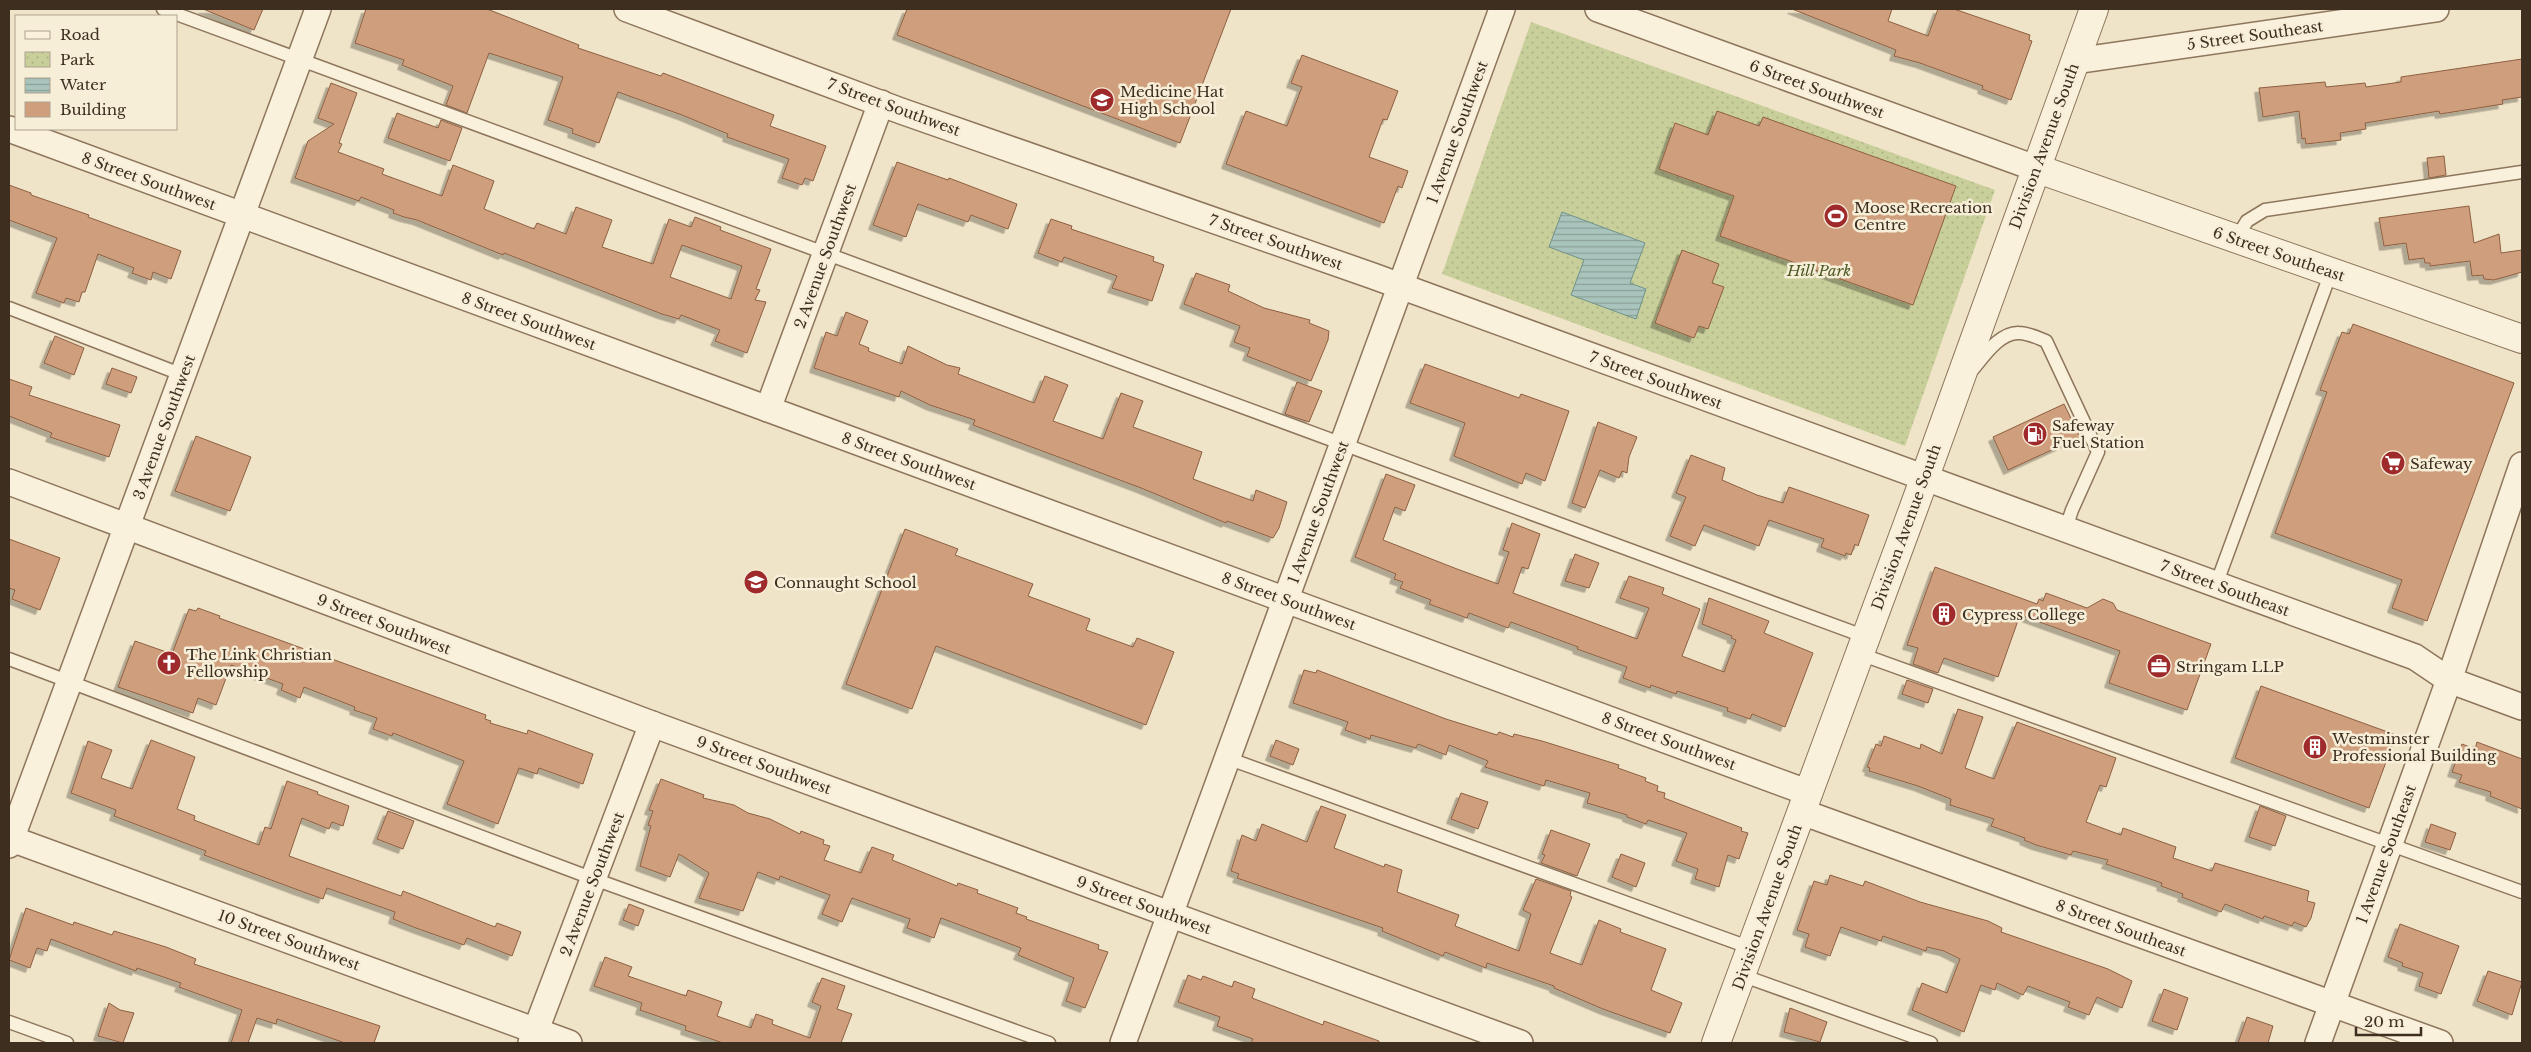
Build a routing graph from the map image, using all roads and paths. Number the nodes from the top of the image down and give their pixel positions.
1 (163, 9) edge
2 (318, 9) edge
3 (627, 9) edge
4 (1502, 9) edge
5 (1598, 9) edge
6 (2436, 9) edge
7 (2089, 10) edge
8 (299, 59) junction
9 (2075, 61) junction
10 (881, 103) junction
11 (9, 129) edge
12 (2035, 168) junction
13 (2522, 172) edge
14 (242, 215) junction
15 (2236, 239) junction
16 (826, 253) junction
17 (2331, 272) junction
18 (1400, 286) junction
19 (9, 308) edge
20 (2522, 339) edge
21 (183, 374) junction
22 (1958, 387) junction
23 (768, 409) junction
24 (1342, 445) junction
25 (2522, 465) edge
26 (1923, 479) junction
27 (9, 482) edge
28 (127, 527) junction
29 (2065, 531) junction
30 (2216, 585) junction
31 (1285, 600) junction
32 (1863, 645) junction
33 (9, 659) edge
34 (2449, 680) junction
35 (70, 681) junction
36 (2522, 706) edge
37 (652, 724) junction
38 (1228, 758) junction
39 (1805, 802) junction
40 (10, 840) edge
41 (2389, 844) junction
42 (594, 879) junction
43 (2522, 892) edge
44 (1170, 914) junction
45 (1751, 948) junction
46 (1742, 975) junction
47 (2332, 1004) junction
48 (9, 1022) edge
49 (534, 1037) edge
50 (67, 1043) edge
51 (569, 1043) edge
52 (1048, 1043) edge
53 (1123, 1043) edge
54 (1520, 1043) edge
55 (1716, 1043) edge
56 (1931, 1043) edge
57 (2318, 1043) edge
58 (2440, 1043) edge

1 - 8 lane
2 - 8 street, 3 Avenue Southwest
3 - 10 street, 7 Street Southwest
4 - 18 street, 1 Avenue Southwest
5 - 12 street, 6 Street Southwest
6 - 9 street, 5 Street Southeast
7 - 9 street, Division Avenue South
8 - 14 street, 3 Avenue Southwest
8 - 16 lane
9 - 12 street, Division Avenue South
10 - 16 street, 2 Avenue Southwest
10 - 18 street, 7 Street Southwest
11 - 14 street, 8 Street Southwest
12 - 15 street, 6 Street Southeast
12 - 22 street, Division Avenue South
13 - 15 lane
14 - 21 street, 3 Avenue Southwest
14 - 23 street, 8 Street Southwest
15 - 17 street, 6 Street Southeast
16 - 23 street, 2 Avenue Southwest
16 - 24 lane
17 - 20 street, 6 Street Southeast
17 - 30 lane
18 - 24 street, 1 Avenue Southwest
18 - 26 street, 7 Street Southwest
19 - 21 lane
21 - 28 street, 3 Avenue Southwest
22 - 26 street, Division Avenue South
22 - 29 lane
23 - 31 street, 8 Street Southwest
24 - 31 street, 1 Avenue Southwest
24 - 32 lane
25 - 34 street, 1 Avenue Southeast
26 - 29 street, 7 Street Southeast
26 - 32 street, Division Avenue South
27 - 28 street, 9 Street Southwest
28 - 35 street, 3 Avenue Southwest
28 - 37 street, 9 Street Southwest
29 - 30 street, 7 Street Southeast
30 - 34 street, 7 Street Southeast
31 - 38 street, 1 Avenue Southwest
31 - 39 street, 8 Street Southwest
32 - 39 street, Division Avenue South
32 - 41 lane
33 - 35 lane
34 - 36 street, 7 Street Southeast
34 - 41 street, 1 Avenue Southeast
35 - 40 street, 3 Avenue Southwest
35 - 42 lane
37 - 42 street, 2 Avenue Southwest
37 - 44 street, 9 Street Southwest
38 - 44 street, 1 Avenue Southwest
38 - 45 lane
39 - 45 street, Division Avenue South
39 - 47 street, 8 Street Southeast
40 - 49 street, 10 Street Southwest
41 - 43 lane
41 - 47 street, 1 Avenue Southeast
42 - 49 street, 2 Avenue Southwest
42 - 52 lane
44 - 53 street, 1 Avenue Southwest
44 - 54 street, 9 Street Southwest
45 - 46 street, Division Avenue South
46 - 55 street, Division Avenue South
46 - 56 lane
47 - 57 street, 1 Avenue Southeast
47 - 58 street, 8 Street Southeast
48 - 50 lane
49 - 51 street, 10 Street Southwest

